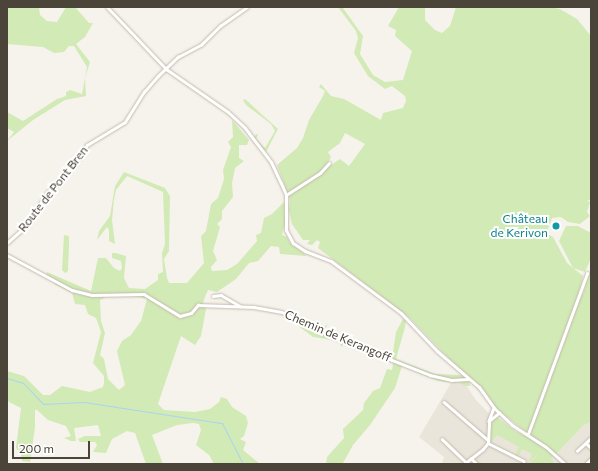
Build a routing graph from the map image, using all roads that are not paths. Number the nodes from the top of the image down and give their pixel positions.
1 (107, 7) edge
2 (247, 7) edge
3 (166, 69) junction
4 (329, 163) dead end
5 (286, 195) junction
6 (7, 243) edge
7 (7, 255) edge
8 (587, 274) dead end
9 (213, 296) dead end
10 (240, 307) junction
11 (469, 379) junction
12 (444, 402) dead end
13 (494, 408) junction
14 (499, 413) junction
15 (489, 421) junction
16 (528, 434) junction
17 (591, 438) edge
18 (442, 439) dead end
19 (488, 441) junction
20 (539, 443) junction
21 (586, 443) junction
22 (591, 448) edge
23 (577, 451) dead end
24 (470, 458) junction
25 (591, 459) edge
26 (524, 461) dead end
27 (465, 463) edge
28 (476, 464) edge
29 (565, 464) edge
30 (586, 464) edge

1 - 3 street
2 - 3 street, Route de Pont Bren
3 - 5 street
3 - 6 street, Route de Pont Bren
4 - 5 street
5 - 11 street
7 - 10 street, Chemin de Kerangoff
8 - 16 street
9 - 10 street
10 - 11 street, Chemin de Kerangoff
11 - 13 street
12 - 19 street
13 - 14 street
13 - 15 street
13 - 16 street
14 - 15 street
14 - 20 street
15 - 19 street
16 - 20 street
17 - 21 street
18 - 27 street
19 - 24 street
19 - 26 street
20 - 29 street
21 - 22 street
21 - 23 street
24 - 27 street
24 - 28 street
25 - 30 street

